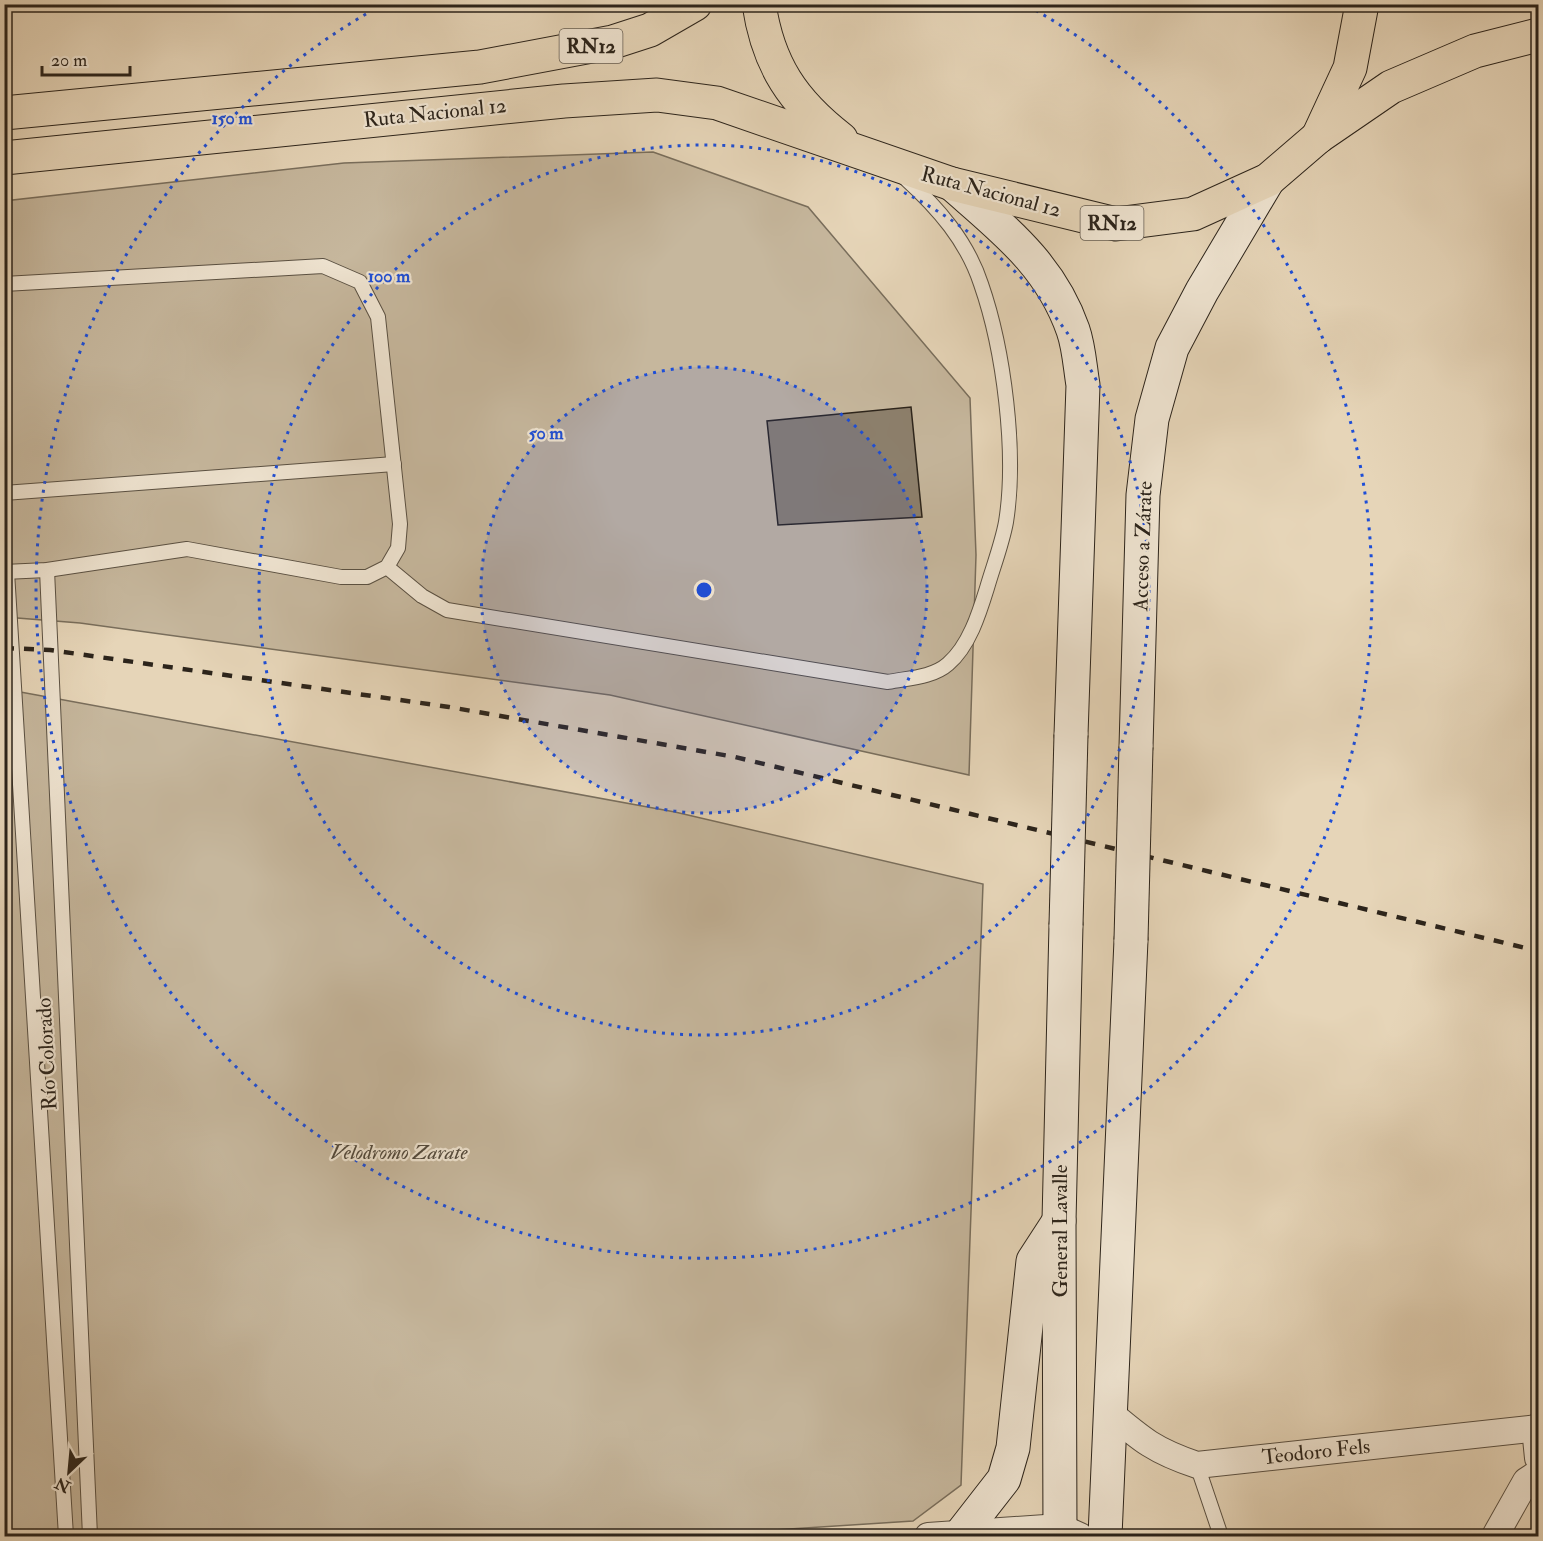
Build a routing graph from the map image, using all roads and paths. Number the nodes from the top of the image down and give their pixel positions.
1 (695, 4) edge
2 (759, 4) edge
3 (1362, 4) edge
4 (1539, 35) edge
5 (4, 112) edge
6 (1318, 137) junction
7 (858, 153) junction
8 (4, 158) edge
9 (891, 164) junction
10 (1268, 180) junction
11 (952, 184) junction
12 (4, 284) edge
13 (394, 464) junction
14 (4, 493) edge
15 (387, 567) junction
16 (47, 570) junction
17 (6, 572) edge
18 (1059, 1221) junction
19 (1109, 1412) junction
20 (1537, 1428) edge
21 (1539, 1458) edge
22 (1197, 1465) junction
23 (1539, 1473) edge
24 (962, 1533) junction
25 (1066, 1533) edge
26 (66, 1536) edge
27 (90, 1536) edge
28 (928, 1536) edge
29 (1105, 1536) edge
30 (1221, 1536) edge
31 (1495, 1536) edge

1 - 5 highway, Ruta Nacional 12 / RN12
2 - 7 highway, Ruta Nacional 12 / RN12
3 - 6 highway, Ruta Nacional 12 / RN12
4 - 6 highway, Ruta Nacional 12 / RN12
6 - 10 highway, Ruta Nacional 12 / RN12
7 - 8 highway, Ruta Nacional 12 / RN12
7 - 9 highway, Ruta Nacional 12 / RN12
9 - 11 highway, Ruta Nacional 12 / RN12
9 - 15 lane
10 - 11 highway, Ruta Nacional 12 / RN12
10 - 19 main road, Acceso a Zárate, bridge
11 - 18 main road, General Lavalle, bridge
12 - 13 lane
13 - 14 lane
13 - 15 lane
15 - 16 lane
16 - 17 lane
16 - 27 lane, Río Colorado
17 - 26 lane, Río Colorado
18 - 24 main road
18 - 25 main road, General Lavalle
19 - 22 street, Teodoro Fels
19 - 29 main road
20 - 21 street
20 - 22 street, Teodoro Fels
22 - 30 lane
23 - 31 street
24 - 25 street
24 - 28 street

